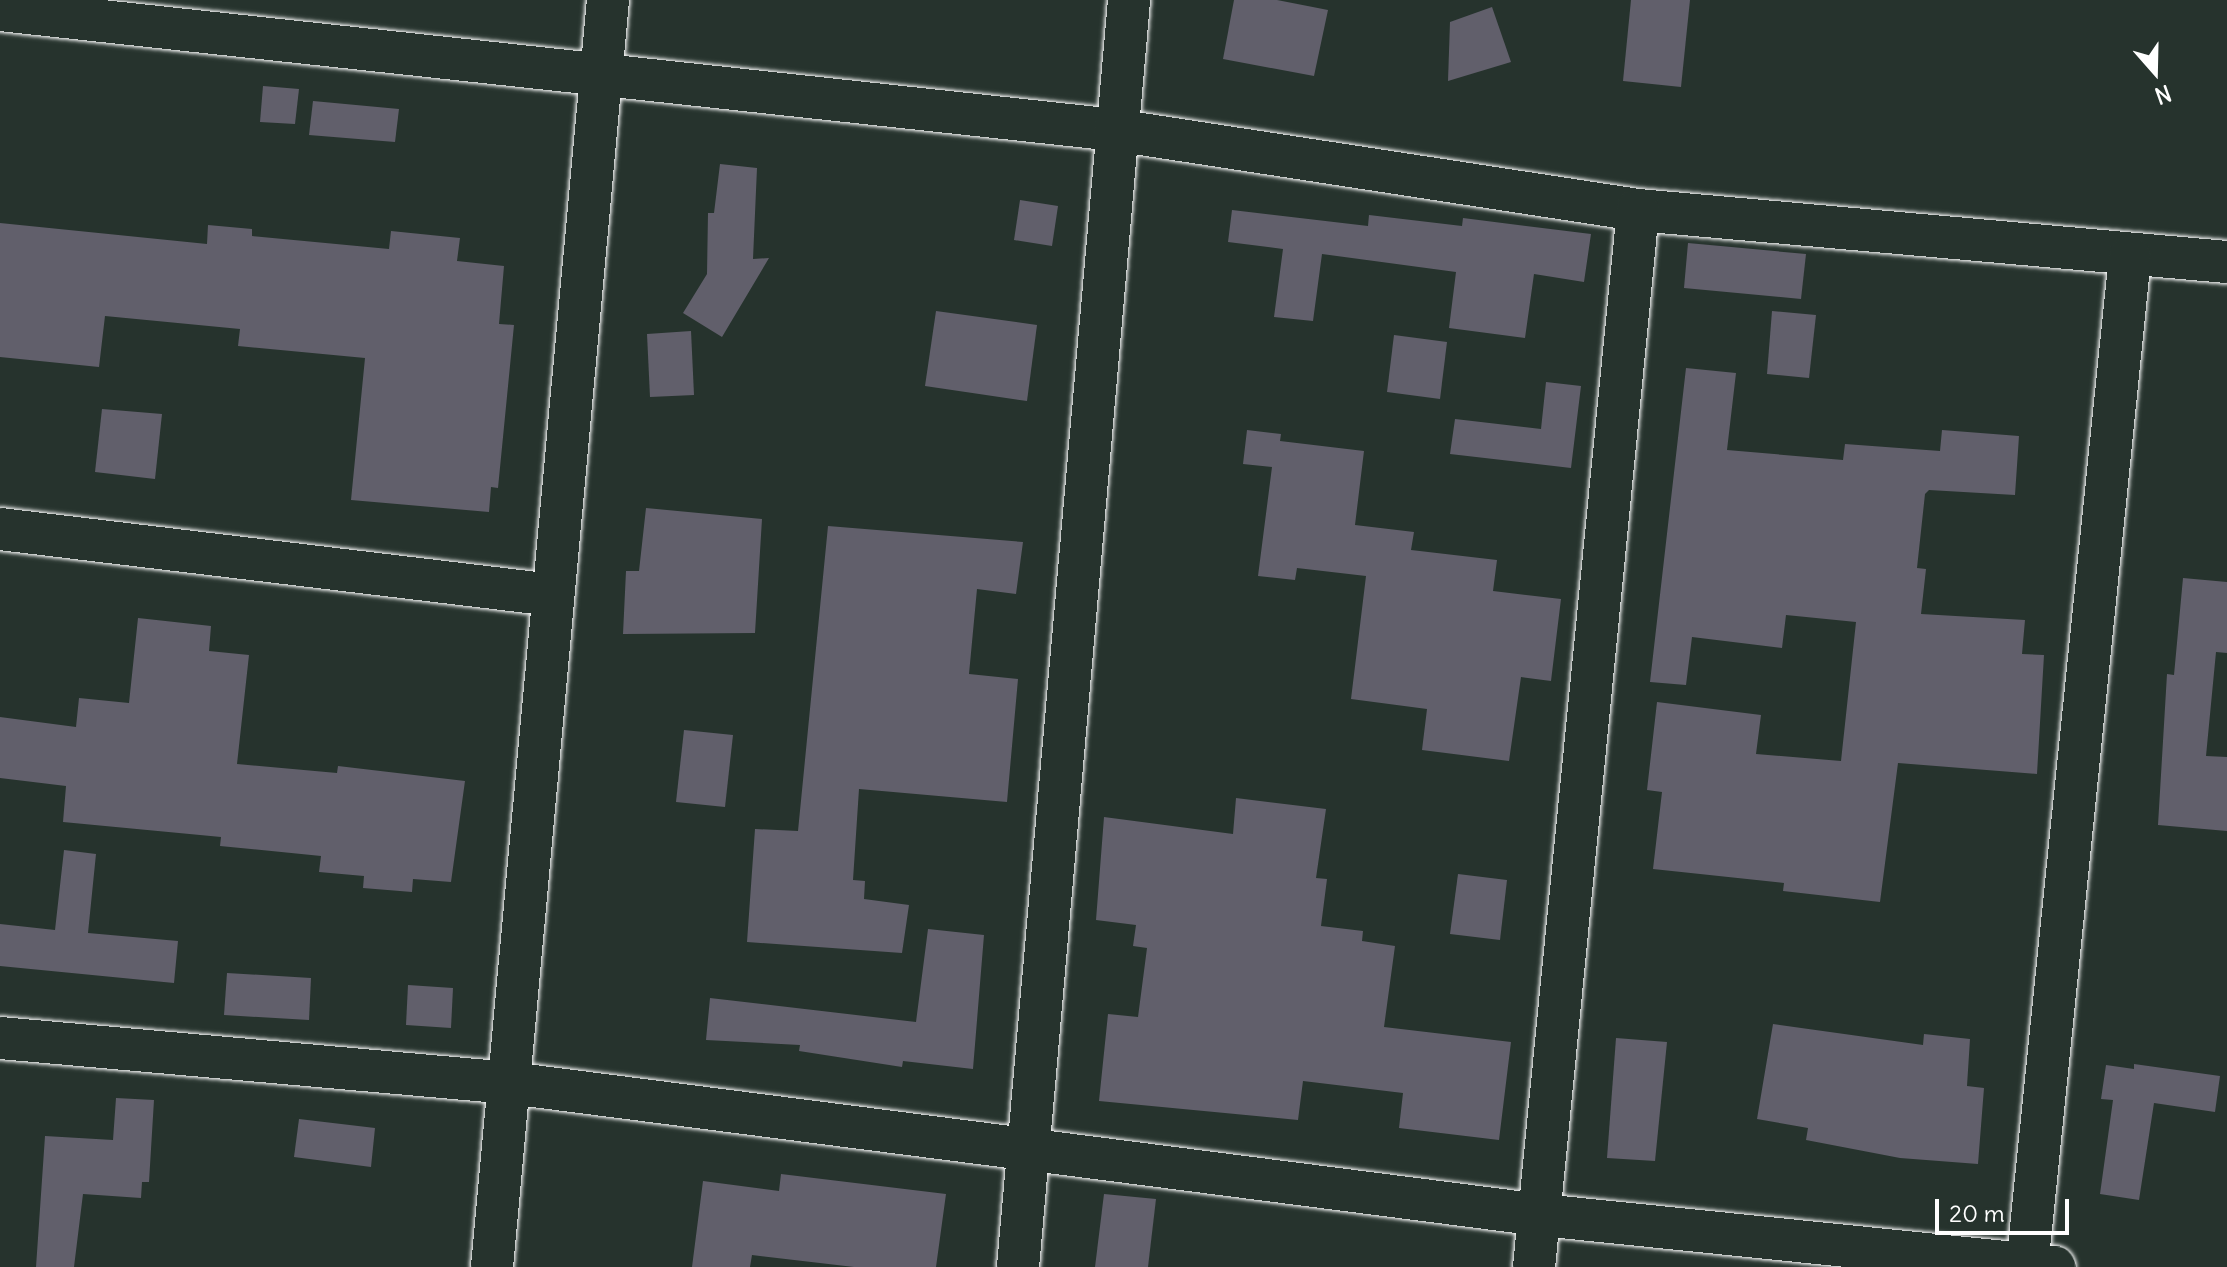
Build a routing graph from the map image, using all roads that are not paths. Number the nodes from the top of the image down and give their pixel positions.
1 (608, 0) edge
2 (1129, 0) edge
3 (67, 9) edge
4 (0, 10) edge
5 (599, 72) junction
6 (1115, 130) junction
7 (1638, 210) junction
8 (2130, 257) junction
9 (2227, 262) edge
10 (0, 529) edge
11 (553, 595) junction
12 (0, 1038) edge
13 (510, 1083) junction
14 (1029, 1148) junction
15 (1541, 1215) junction
16 (2036, 1266) edge
17 (492, 1267) edge
18 (1018, 1267) edge
19 (1534, 1267) edge

1 - 5 street
2 - 6 street
3 - 4 street
3 - 5 street
5 - 6 street
5 - 11 street
6 - 7 street
6 - 14 street
7 - 8 street
7 - 15 street
8 - 9 street
8 - 16 street
10 - 11 street
11 - 13 street
12 - 13 street
13 - 14 street
13 - 17 street
14 - 15 street
14 - 18 street
15 - 16 street
15 - 19 street

